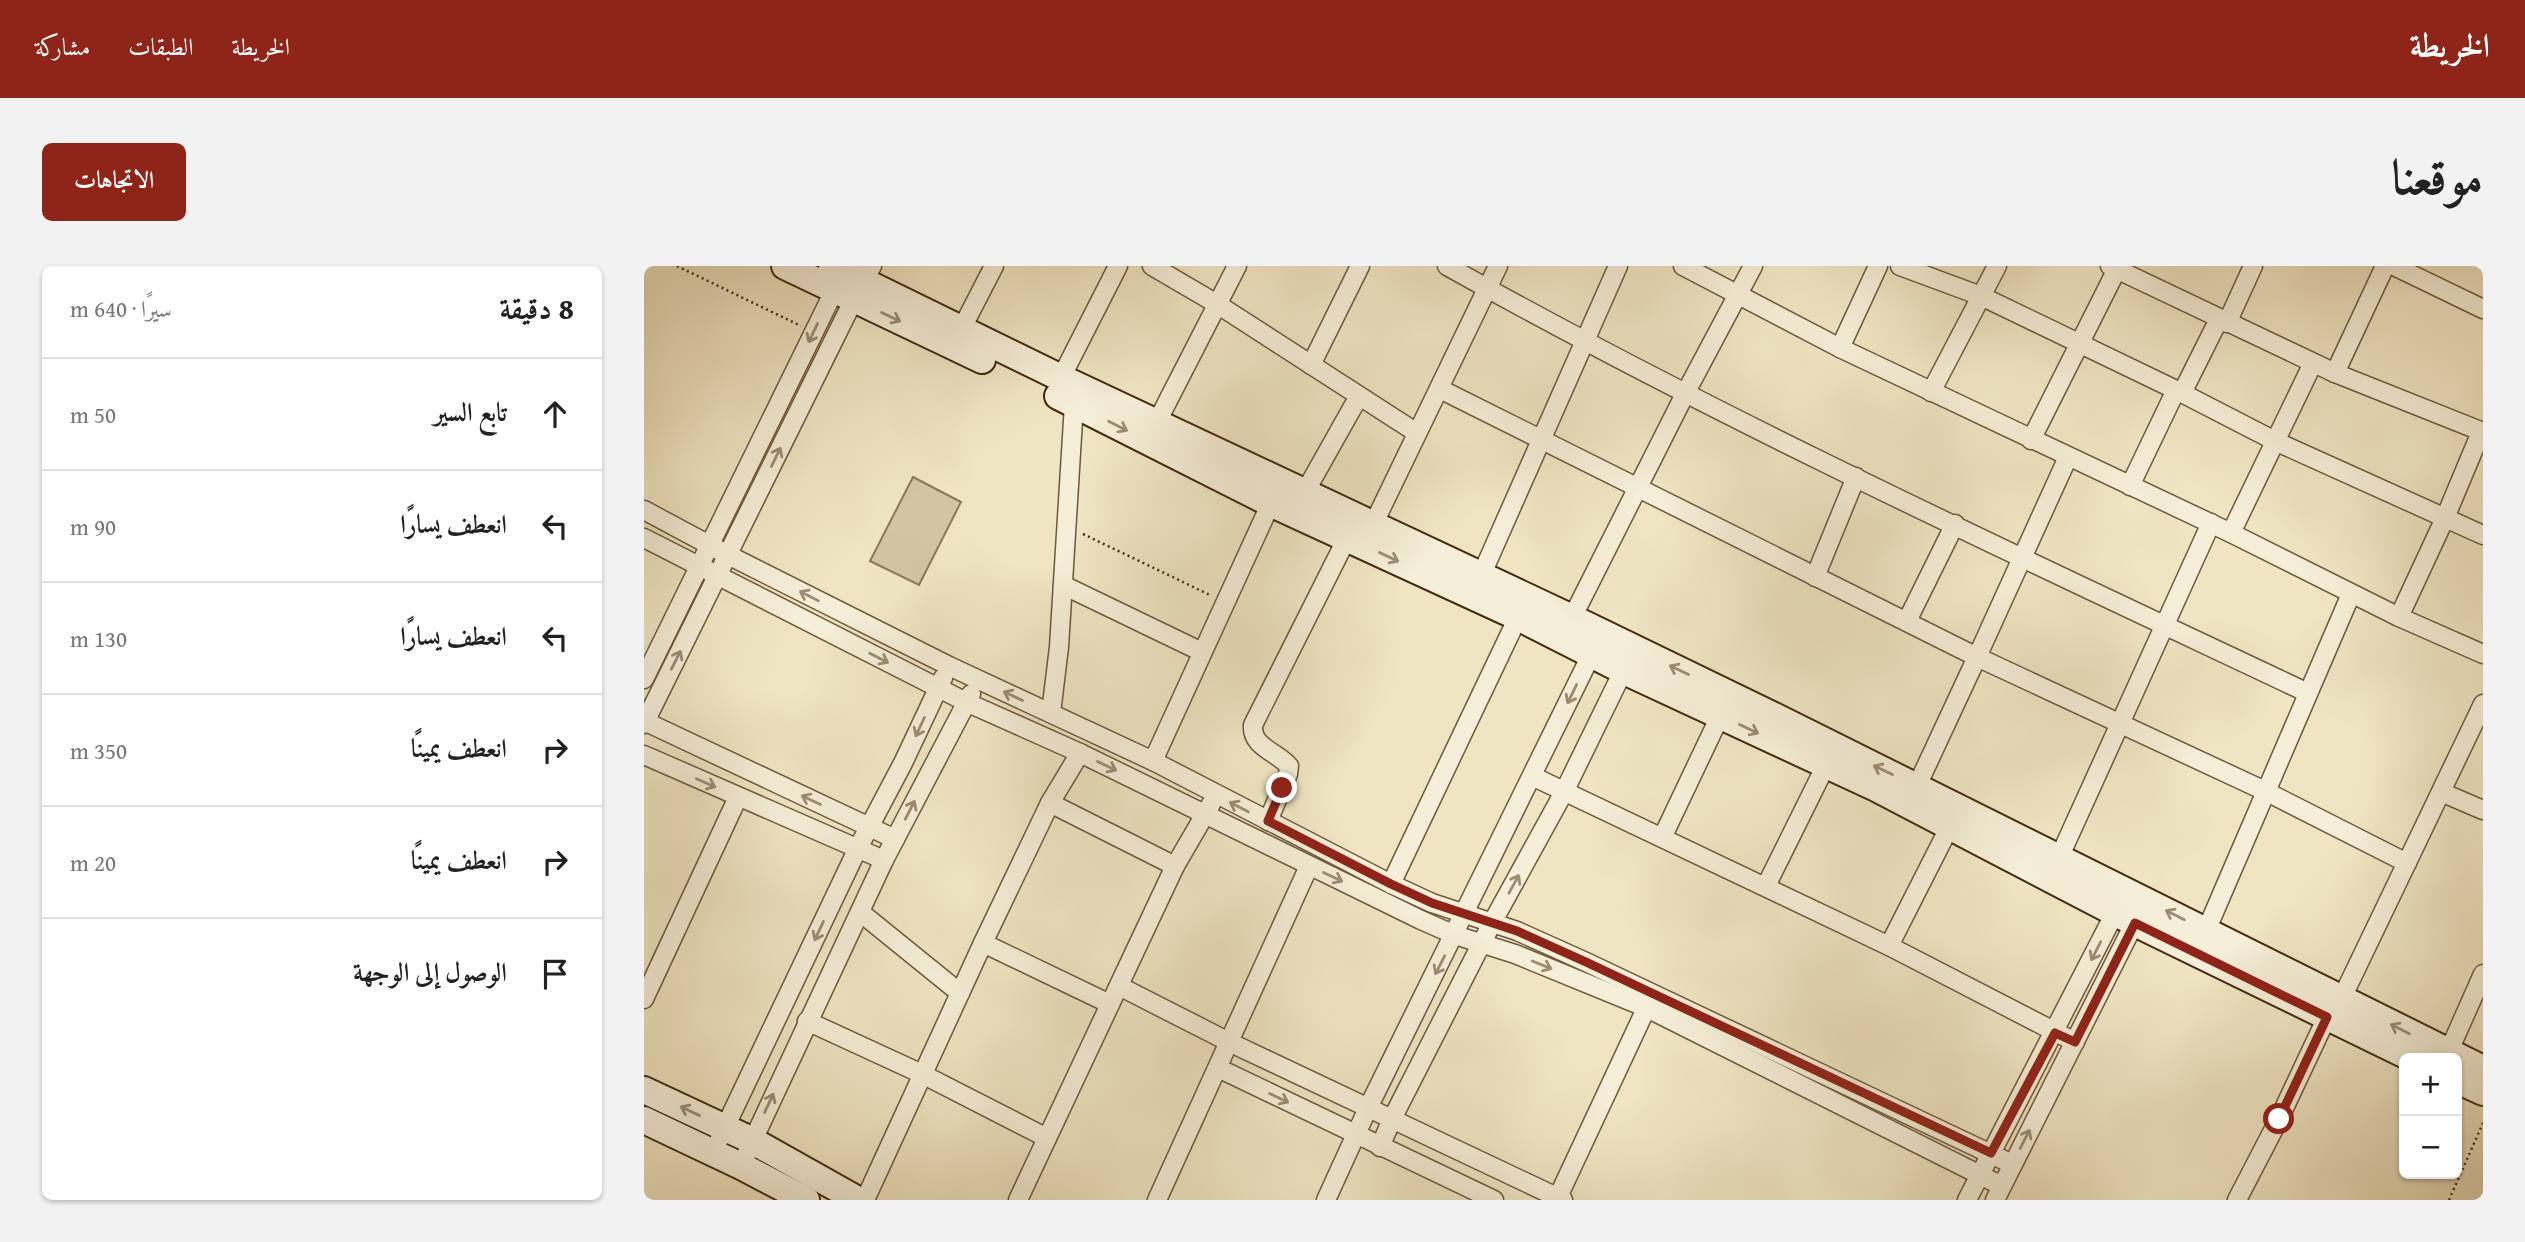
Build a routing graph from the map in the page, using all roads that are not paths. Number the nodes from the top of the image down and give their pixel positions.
1 (785, 266) edge
2 (994, 266) edge
3 (1118, 266) edge
4 (1152, 266) edge
5 (1237, 266) edge
6 (1360, 266) edge
7 (1447, 266) edge
8 (1498, 266) edge
9 (1618, 266) edge
10 (1684, 266) edge
11 (1753, 266) edge
12 (1878, 266) edge
13 (1900, 266) edge
14 (1997, 266) edge
15 (2253, 266) edge
16 (2385, 266) edge
17 (2395, 266) edge
18 (2122, 269) edge
19 (2414, 271) edge
20 (850, 279) edge
21 (1488, 289) junction
22 (1739, 294) junction
23 (1981, 296) junction
24 (1217, 304) junction
25 (2483, 309) edge
26 (2223, 321) junction
27 (961, 330) junction
28 (1586, 341) junction
29 (2080, 343) junction
30 (1840, 348) junction
31 (2313, 363) junction
32 (1311, 365) junction
33 (2335, 373) junction
34 (1061, 378) junction
35 (1440, 389) junction
36 (2179, 391) junction
37 (1686, 392) junction
38 (1931, 392) junction
39 (1359, 396) junction
40 (1074, 404) junction
41 (1157, 422) junction
42 (2482, 432) edge
43 (1417, 433) junction
44 (1540, 439) junction
45 (2031, 440) junction
46 (2277, 442) junction
47 (2068, 457) junction
48 (1856, 477) junction
49 (2130, 486) junction
50 (1638, 490) junction
51 (1286, 492) junction
52 (644, 510) edge
53 (2445, 518) junction
54 (2211, 523) junction
55 (1955, 524) junction
56 (1373, 525) junction
57 (2231, 533) junction
58 (2483, 535) edge
59 (644, 538) edge
60 (1347, 538) junction
61 (709, 545) junction
62 (728, 555) junction
63 (2024, 558) junction
64 (700, 567) junction
65 (719, 576) junction
66 (1481, 576) junction
67 (1815, 577) junction
68 (1063, 585) junction
69 (2351, 594) junction
70 (1518, 617) junction
71 (2399, 617) junction
72 (1572, 618) junction
73 (1907, 621) junction
74 (2165, 625) junction
75 (1597, 643) junction
76 (1202, 652) junction
77 (2483, 654) edge
78 (1977, 657) junction
79 (1629, 660) junction
80 (949, 666) junction
81 (644, 680) edge
82 (978, 680) junction
83 (938, 688) junction
84 (660, 690) junction
85 (2308, 692) junction
86 (966, 702) junction
87 (2483, 704) edge
88 (1051, 713) junction
89 (1720, 716) junction
90 (644, 722) edge
91 (2120, 724) junction
92 (1080, 753) junction
93 (644, 755) edge
94 (1153, 761) junction
95 (1826, 765) junction
96 (1532, 776) junction
97 (1917, 786) junction
98 (2265, 791) junction
99 (1564, 792) junction
100 (2441, 792) junction
101 (1215, 795) junction
102 (738, 797) junction
103 (1050, 803) junction
104 (2483, 810) edge
105 (1206, 814) junction
106 (1954, 817) junction
107 (1268, 821) junction
108 (869, 827) junction
109 (1663, 836) junction
110 (895, 839) junction
111 (857, 850) junction
112 (2059, 858) junction
113 (884, 860) junction
114 (2407, 863) junction
115 (1175, 866) junction
116 (1309, 866) junction
117 (1391, 884) junction
118 (1766, 886) junction
119 (2131, 906) junction
120 (860, 912) junction
121 (1464, 914) junction
122 (1492, 923) junction
123 (2206, 931) junction
124 (1455, 935) junction
125 (983, 943) junction
126 (1482, 944) junction
127 (1889, 946) junction
128 (2483, 974) edge
129 (1119, 986) junction
130 (960, 993) junction
131 (788, 998) junction
132 (644, 999) edge
133 (1650, 1000) junction
134 (1110, 1004) junction
135 (2334, 1008) junction
136 (810, 1015) junction
137 (2055, 1033) junction
138 (1229, 1042) junction
139 (2075, 1042) junction
140 (2404, 1053) edge
141 (2448, 1053) joint
142 (2462, 1059) edge
143 (1218, 1068) junction
144 (2483, 1069) edge
145 (922, 1074) junction
146 (2462, 1082) edge
147 (644, 1090) edge
148 (2483, 1092) edge
149 (1368, 1108) junction
150 (1392, 1119) junction
151 (644, 1120) edge
152 (725, 1127) junction
153 (1356, 1135) junction
154 (1047, 1138) junction
155 (751, 1140) junction
156 (1380, 1147) junction
157 (713, 1152) junction
158 (1991, 1153) junction
159 (2012, 1164) junction
160 (741, 1166) junction
161 (1980, 1174) junction
162 (1999, 1193) edge
163 (1561, 1199) edge
164 (806, 1200) edge
165 (858, 1200) edge
166 (865, 1200) edge
167 (1018, 1200) edge
168 (1157, 1200) edge
169 (1326, 1200) edge
170 (1494, 1200) edge
171 (1967, 1200) edge
172 (2237, 1200) edge

1 - 20 main road
2 - 27 street
3 - 34 street
4 - 24 street
5 - 24 street
6 - 32 street
7 - 21 street
8 - 21 street
9 - 28 street
10 - 22 street
11 - 22 street
12 - 30 street
13 - 23 street
14 - 23 street
15 - 26 street
16 - 33 street
17 - 19 street
18 - 26 street
18 - 29 street
19 - 25 street
20 - 27 main road
20 -> 40 main road
20 -> 61 street
62 -> 20 street
21 - 28 street
21 - 35 street
22 - 30 street
22 - 37 street
23 - 29 street
23 - 38 street
24 - 32 street
24 - 41 street
26 - 31 street
26 - 36 street
27 - 34 main road
28 - 37 street
28 - 44 street
29 - 36 street
29 - 45 street
30 - 38 street
31 - 33 street
31 - 46 street
32 - 39 street
33 - 42 street
34 - 41 main road
35 - 43 street
35 - 44 street
36 - 46 street
36 - 49 street
37 - 48 street
37 - 50 street
38 - 45 street
39 - 43 street
39 - 51 street
40 -> 51 main road
40 - 68 street
41 - 51 main road
42 - 53 street
43 - 56 street
44 - 50 street
44 - 66 street
45 - 47 street
46 - 53 street
46 - 57 street
47 - 49 street
47 - 63 street
48 - 55 street
48 - 67 street
49 - 54 street
50 - 67 street
50 - 72 street
51 - 56 main road
51 - 60 main road
51 - 76 street
52 - 61 street
53 - 58 street
53 - 71 street
54 - 57 street
54 - 74 street
55 - 63 street
55 - 73 street
56 - 66 main road
57 - 69 street
59 - 64 street
60 -> 70 main road
60 - 107 street
61 - 62 street
61 - 64 street
62 - 65 street
80 -> 62 street
63 - 74 street
63 - 78 street
64 - 65 street
64 - 81 street
65 -> 83 street
84 -> 65 street
66 - 72 main road
67 - 73 street
68 - 76 street
68 - 88 street
69 - 71 street
69 - 85 street
70 - 75 main road
70 - 117 street
71 - 77 street
72 - 75 main road
73 - 78 street
74 - 85 street
74 - 91 street
75 - 79 main road
75 -> 96 street
76 - 94 street
78 - 91 street
78 - 97 street
79 - 89 main road
97 -> 79 main road
79 - 99 street
80 - 82 street
80 - 83 street
81 - 84 street
82 - 86 street
88 -> 82 street
83 - 86 street
83 -> 108 street
84 - 90 street
85 - 98 street
86 - 92 street
110 -> 86 street
87 - 100 street
88 - 94 street
89 -> 95 main road
89 - 109 street
108 -> 90 street
91 - 98 street
91 - 112 street
92 - 103 street
92 -> 105 street
93 -> 102 street
94 - 101 street
95 - 106 main road
95 - 118 street
96 - 99 street
96 - 121 street
97 - 106 main road
98 - 114 street
98 - 123 street
99 - 109 street
122 -> 99 street
100 - 104 street
100 - 114 street
101 - 105 street
107 -> 101 street
102 - 111 street
102 - 132 street
103 - 115 street
103 - 125 street
105 - 115 street
105 - 116 street
106 - 112 main road
106 - 119 main road
106 - 127 street
107 - 117 street
108 - 110 street
108 - 111 street
109 - 118 street
110 - 113 street
111 - 113 street
111 -> 131 street
112 - 119 main road
113 - 120 street
114 - 135 street
115 - 129 street
116 -> 124 street
116 - 138 street
117 - 121 street
118 - 127 street
123 -> 119 main road
119 - 135 main road
119 -> 137 street
119 - 139 street
120 - 130 street
120 - 136 street
121 - 122 street
121 - 124 street
122 - 126 street
122 - 133 street
123 - 135 main road
124 - 126 street
124 -> 149 street
125 - 130 street
125 - 134 street
126 -> 133 street
126 - 150 street
127 - 137 street
128 - 141 street
129 - 134 street
129 - 138 street
130 - 145 street
131 - 136 street
131 - 152 street
133 - 158 street
133 - 161 street
133 - 163 street
134 - 154 street
135 - 140 main road
141 -> 135 main road
135 - 172 street
136 - 145 street
155 -> 136 street
137 - 139 street
137 - 158 street
138 - 143 street
138 - 149 street
159 -> 139 street
142 - 144 main road
143 -> 153 street
143 - 168 street
145 - 154 street
145 - 166 street
146 - 148 main road
152 -> 147 main road
149 - 150 street
149 - 153 street
150 - 156 street
150 - 163 street
151 - 157 main road
152 - 155 main road
152 - 157 street
153 - 156 street
153 - 169 street
154 - 167 street
155 - 160 street
155 - 165 main road
156 - 170 street
157 - 160 main road
158 - 159 street
158 - 161 street
159 - 162 street
160 - 164 main road
161 - 162 street
161 - 171 street

